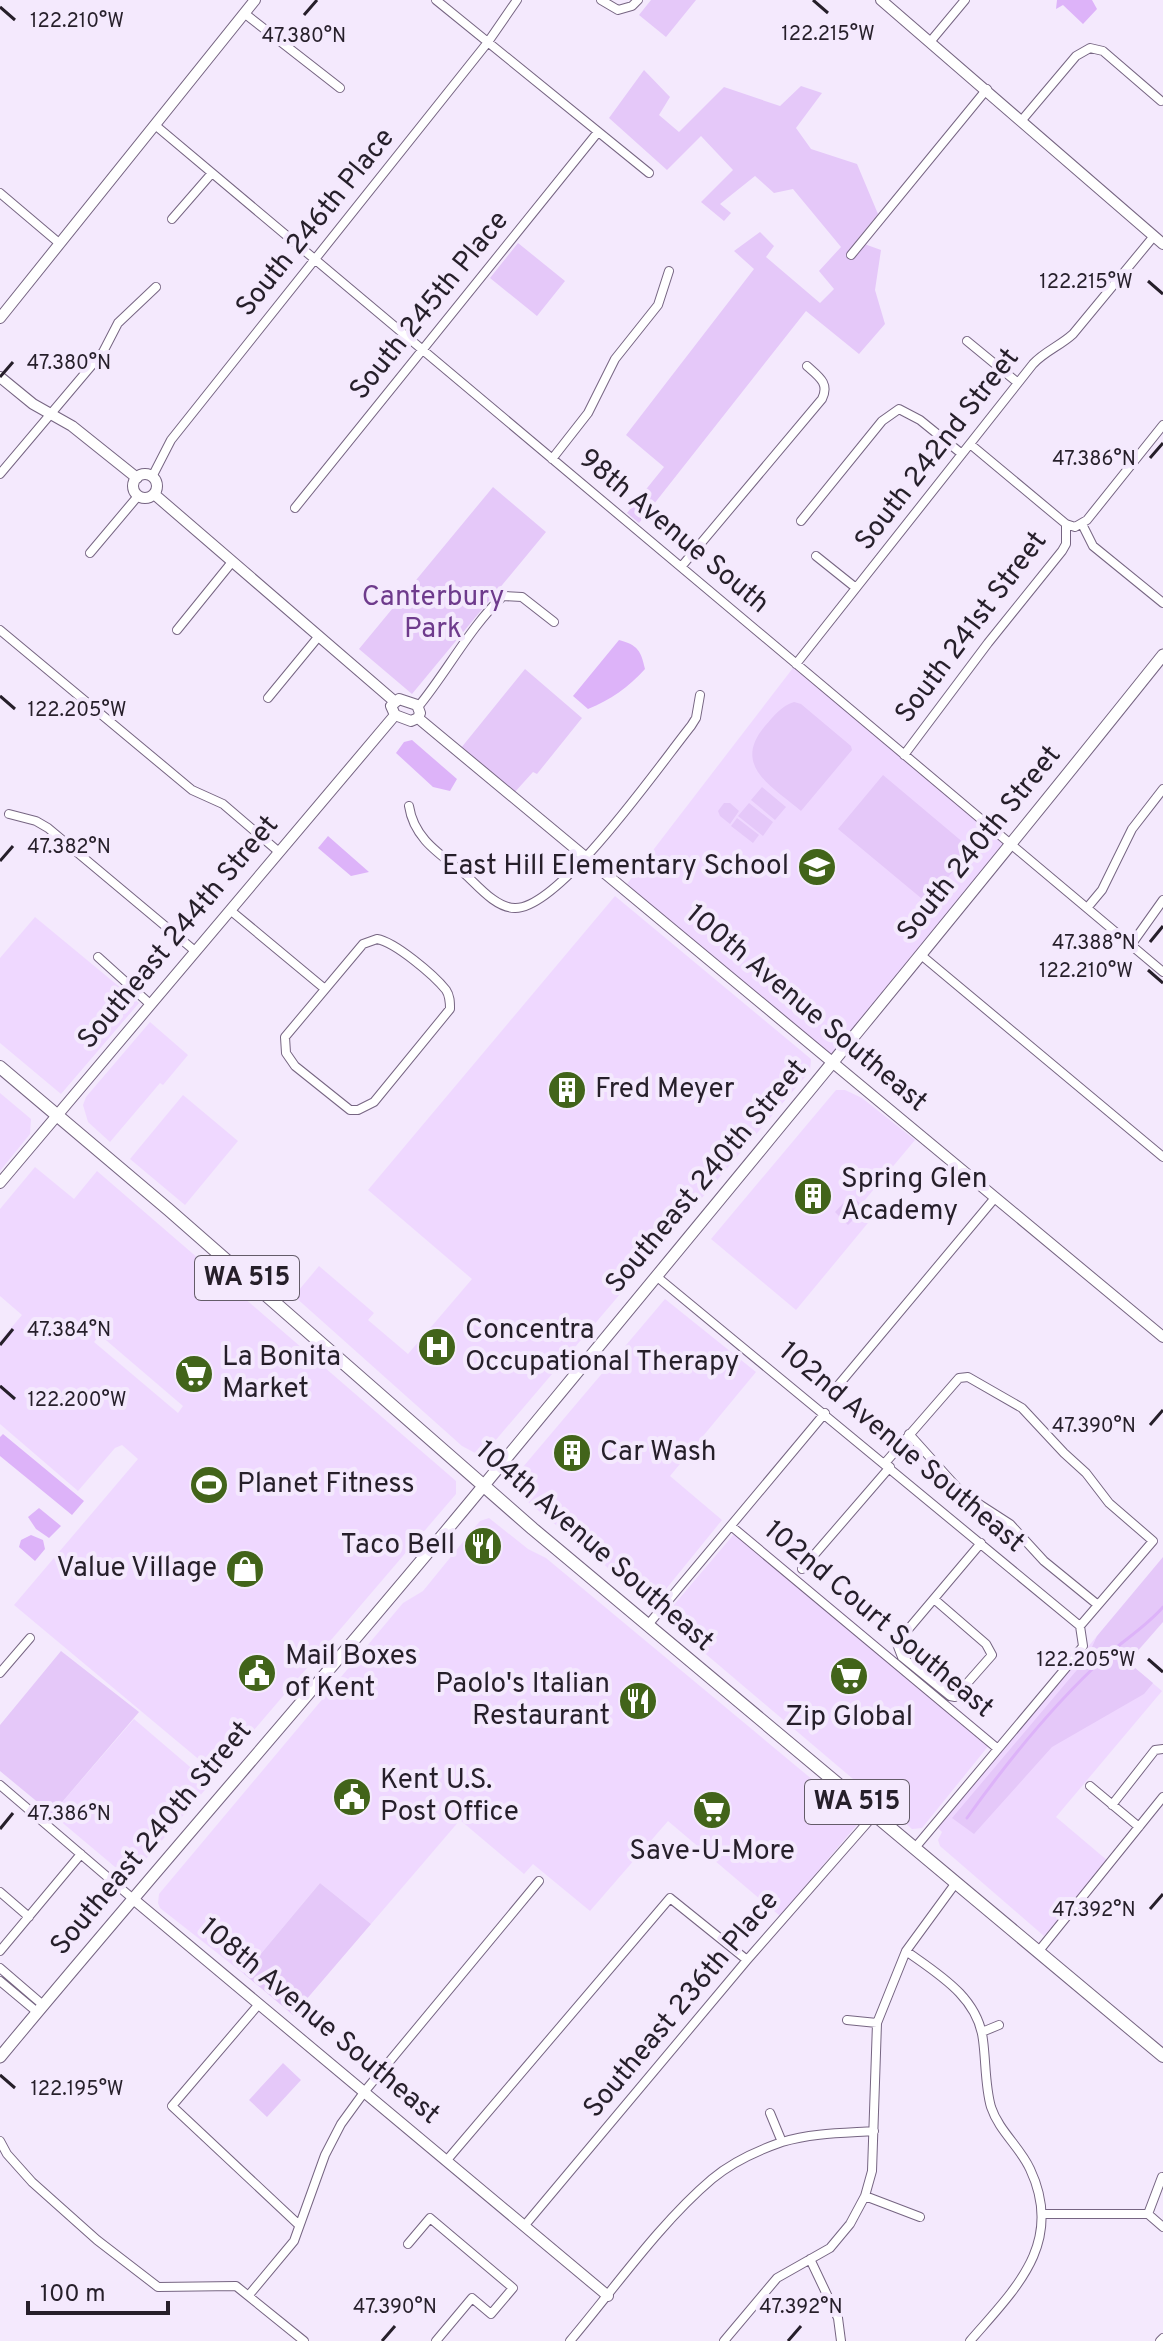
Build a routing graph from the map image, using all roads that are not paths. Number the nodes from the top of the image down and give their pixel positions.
1 (255, 0) edge
2 (436, 0) edge
3 (517, 0) edge
4 (601, 0) edge
5 (638, 0) edge
6 (881, 0) edge
7 (965, 0) edge
8 (244, 13) junction
9 (488, 42) junction
10 (930, 42) junction
11 (340, 88) dead end
12 (987, 89) junction
13 (1161, 101) dead end
14 (1022, 120) junction
15 (155, 125) junction
16 (598, 132) junction
17 (212, 173) junction
18 (649, 173) dead end
19 (0, 193) edge
20 (172, 219) dead end
21 (1159, 240) edge
22 (59, 243) junction
23 (851, 255) dead end
24 (315, 260) junction
25 (669, 271) dead end
26 (156, 287) dead end
27 (0, 318) edge
28 (967, 341) dead end
29 (423, 350) junction
30 (807, 366) dead end
31 (0, 377) edge
32 (1018, 383) junction
33 (50, 415) junction
34 (1163, 425) edge
35 (970, 444) junction
36 (962, 454) junction
37 (552, 459) junction
38 (0, 474) edge
39 (152, 477) junction
40 (137, 478) junction
41 (154, 494) junction
42 (138, 496) junction
43 (295, 508) dead end
44 (801, 521) dead end
45 (1074, 525) junction
46 (90, 553) dead end
47 (816, 556) dead end
48 (232, 562) junction
49 (681, 567) junction
50 (856, 588) junction
51 (1163, 603) edge
52 (554, 622) dead end
53 (0, 630) edge
54 (177, 630) dead end
55 (319, 636) junction
56 (1163, 655) edge
57 (796, 664) junction
58 (700, 695) dead end
59 (268, 698) dead end
60 (394, 701) junction
61 (418, 712) junction
62 (395, 715) junction
63 (904, 755) junction
64 (1163, 789) edge
65 (409, 806) dead end
66 (9, 814) dead end
67 (1011, 845) junction
68 (279, 852) junction
69 (587, 857) junction
70 (1163, 900) edge
71 (1087, 908) junction
72 (230, 910) junction
73 (1131, 945) junction
74 (195, 951) junction
75 (921, 955) junction
76 (98, 957) dead end
77 (1163, 972) edge
78 (325, 989) junction
79 (150, 1004) junction
80 (834, 1063) junction
81 (0, 1067) edge
82 (57, 1115) junction
83 (1163, 1157) edge
84 (0, 1183) edge
85 (994, 1199) junction
86 (656, 1276) junction
87 (1161, 1331) edge
88 (836, 1388) dead end
89 (828, 1398) dead end
90 (822, 1411) junction
91 (909, 1434) junction
92 (887, 1465) junction
93 (484, 1486) junction
94 (731, 1526) junction
95 (981, 1543) junction
96 (802, 1569) dead end
97 (934, 1599) junction
98 (1098, 1605) junction
99 (647, 1626) junction
100 (1080, 1626) junction
101 (30, 1638) dead end
102 (0, 1673) edge
103 (998, 1749) junction
104 (1163, 1749) edge
105 (0, 1785) edge
106 (1090, 1786) dead end
107 (1163, 1797) edge
108 (1112, 1805) junction
109 (874, 1815) junction
110 (1139, 1827) junction
111 (914, 1849) junction
112 (81, 1854) junction
113 (539, 1881) dead end
114 (955, 1884) junction
115 (0, 1892) edge
116 (132, 1898) junction
117 (29, 1917) junction
118 (0, 1951) edge
119 (906, 1951) junction
120 (1038, 1952) junction
121 (747, 1960) junction
122 (0, 1968) edge
123 (0, 1981) edge
124 (259, 2004) junction
125 (40, 2008) junction
126 (847, 2020) dead end
127 (877, 2023) junction
128 (999, 2025) dead end
129 (982, 2032) junction
130 (1163, 2056) edge
131 (0, 2057) edge
132 (365, 2091) junction
133 (770, 2113) dead end
134 (874, 2131) junction
135 (0, 2141) edge
136 (782, 2142) junction
137 (3, 2152) edge
138 (447, 2160) junction
139 (1162, 2177) edge
140 (865, 2196) junction
141 (1042, 2214) junction
142 (1148, 2214) junction
143 (920, 2217) dead end
144 (299, 2225) junction
145 (525, 2225) junction
146 (1163, 2227) edge
147 (408, 2244) dead end
148 (810, 2259) junction
149 (249, 2295) junction
150 (608, 2296) junction
151 (304, 2341) edge
152 (436, 2341) edge
153 (570, 2341) edge
154 (724, 2341) edge
155 (841, 2341) edge
156 (970, 2341) edge

1 - 8 street
2 - 9 street
3 - 9 street, South 246th Place
4 - 5 street
6 - 10 street
7 - 10 street
8 - 11 street
8 - 15 street
9 - 16 street
9 - 24 street, South 246th Place
10 - 12 street
12 - 14 street
12 - 23 street
13 - 14 street
14 - 21 street
15 - 17 street, 98th Avenue South
15 - 22 street
16 - 18 street
16 - 29 street, South 245th Place
17 - 20 street
17 - 24 street, 98th Avenue South
19 - 22 street
21 - 32 street, South 242nd Street
22 - 27 street
24 - 29 street, 98th Avenue South
24 - 39 street, South 246th Place
25 - 37 street
26 - 33 street
28 - 32 street
29 - 37 street, 98th Avenue South
29 - 43 street, South 245th Place
30 - 49 street
31 - 33 street
32 - 35 street, South 242nd Street
33 - 38 street
33 - 40 street
34 - 45 street, South 241st Street
35 - 36 street, South 242nd Street
35 - 45 street
36 - 44 street
36 - 50 street, South 242nd Street
37 - 49 street, 98th Avenue South
39 - 40 street
39 - 41 street
40 - 42 street
41 - 42 street
41 - 48 street
42 - 46 street
45 - 51 street
45 - 63 street, South 241st Street
47 - 50 street
48 - 54 street
48 - 55 street
49 - 57 street, 98th Avenue South
50 - 57 street, South 242nd Street
52 - 61 street
53 - 68 street
55 - 59 street
55 - 60 street
56 - 67 main road, South 240th Street
57 - 63 street, 98th Avenue South
58 - 69 street
60 - 61 street
60 - 62 street
61 - 62 street
61 - 69 street, 100th Avenue Southeast
62 - 68 street, Southeast 244th Street
63 - 67 street, 98th Avenue South
64 - 71 street
65 - 69 street
66 - 74 street
67 - 71 street, 98th Avenue South
67 - 75 main road, South 240th Street
68 - 72 street, Southeast 244th Street
69 - 80 street, 100th Avenue Southeast
70 - 73 street
71 - 73 street, 98th Avenue South
72 - 74 street, Southeast 244th Street
72 - 78 street
73 - 77 street, 98th Avenue South
74 - 79 street, Southeast 244th Street
75 - 80 main road, South 240th Street
75 - 83 street
76 - 79 street
78 - 78 street
79 - 82 street, Southeast 244th Street
80 - 85 street, 100th Avenue Southeast
80 - 86 main road, Southeast 240th Street
81 - 82 main road, 104th Avenue Southeast / WA 515
82 - 84 street, Southeast 244th Street
82 - 93 main road, 104th Avenue Southeast / WA 515
85 - 87 street, 100th Avenue Southeast
85 - 88 street
86 - 90 street, 102nd Avenue Southeast
86 - 93 main road, Southeast 240th Street
89 - 90 street
90 - 92 street, 102nd Avenue Southeast
90 - 94 street
91 - 92 street
91 - 98 street
91 - 98 street
92 - 95 street, 102nd Avenue Southeast
92 - 96 street
93 - 99 main road, 104th Avenue Southeast / WA 515
93 - 116 main road, Southeast 240th Street
94 - 99 street
94 - 103 street, 102nd Court Southeast
95 - 97 street
95 - 100 street, 102nd Avenue Southeast
97 - 97 street, 102nd Court Southeast
98 - 100 street
99 - 109 main road, 104th Avenue Southeast / WA 515
100 - 103 street
101 - 102 street
103 - 111 street
104 - 108 street
105 - 112 street, 108th Avenue Southeast
106 - 108 street
107 - 110 street
108 - 110 street
109 - 111 main road, 104th Avenue Southeast / WA 515
109 - 121 street, Southeast 236th Place
110 - 120 street
111 - 114 main road, 104th Avenue Southeast / WA 515
112 - 116 street, 108th Avenue Southeast
112 - 117 street
113 - 132 street
114 - 119 street
114 - 120 main road, 104th Avenue Southeast / WA 515
115 - 117 street
116 - 124 street, 108th Avenue Southeast
116 - 125 main road, Southeast 240th Street
117 - 118 street
119 - 127 street
119 - 129 street
120 - 130 main road, 104th Avenue Southeast / WA 515
121 - 138 street
121 - 145 street, Southeast 236th Place
122 - 125 street
123 - 125 street
124 - 132 street, 108th Avenue Southeast
124 - 144 street
125 - 131 main road, Southeast 240th Street
126 - 127 street
127 - 134 street
128 - 129 street
129 - 141 street
132 - 138 street, 108th Avenue Southeast
132 - 144 street
133 - 136 street
134 - 136 street
134 - 140 street
135 - 137 street
136 - 150 street
137 - 149 street
138 - 145 street, 108th Avenue Southeast
139 - 142 street
140 - 143 street
140 - 148 street
141 - 142 street
141 - 156 street
142 - 146 street
144 - 149 street
145 - 150 street, 108th Avenue Southeast
147 - 152 street
148 - 154 street
148 - 155 street
149 - 151 street
150 - 153 street

